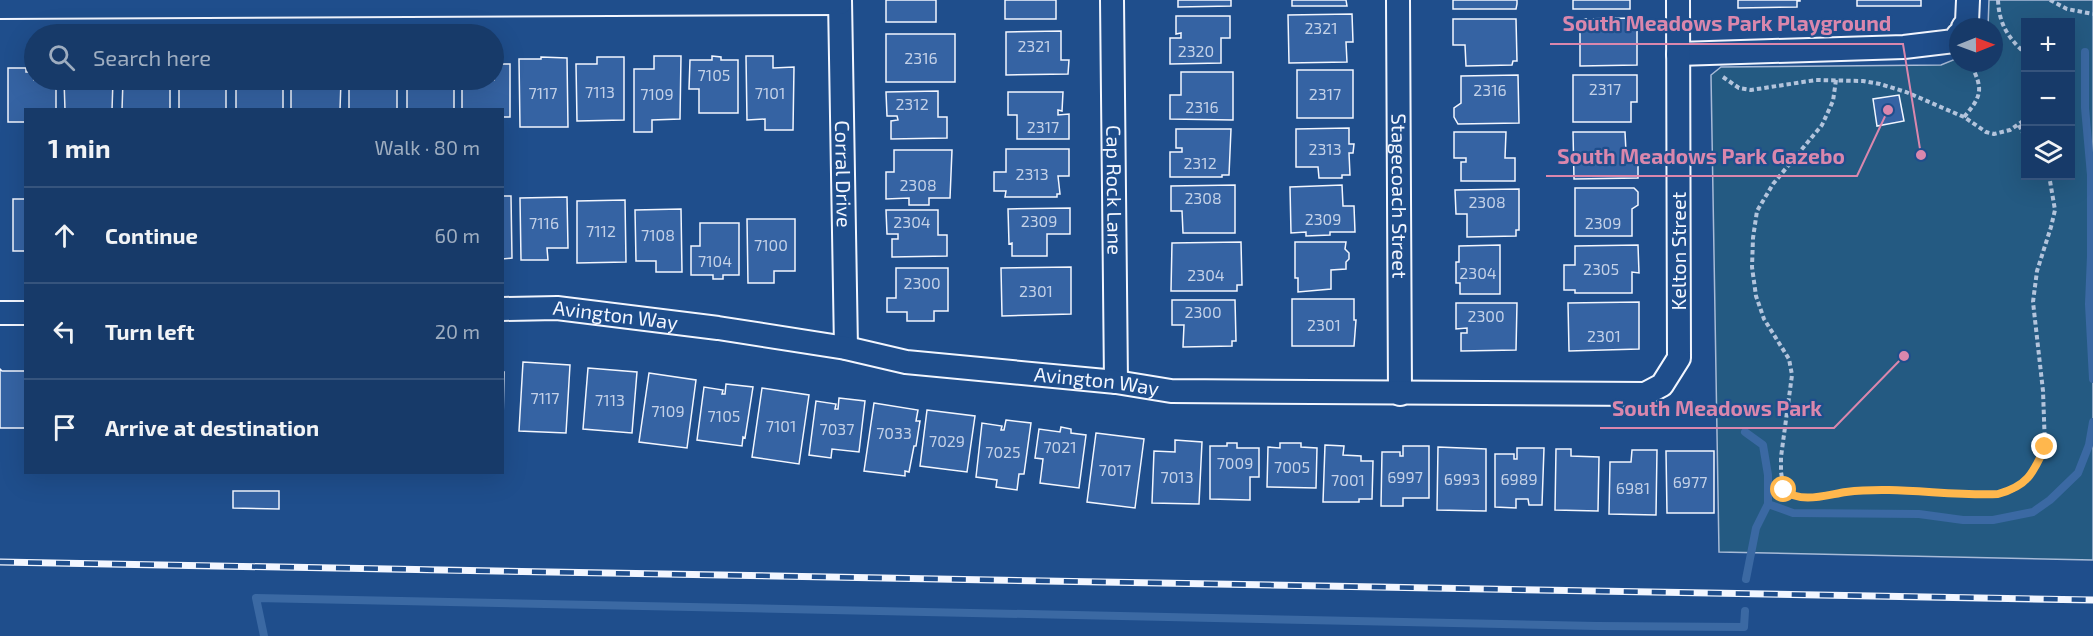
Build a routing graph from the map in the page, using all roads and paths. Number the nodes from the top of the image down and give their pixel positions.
1 (1112, 0) edge
2 (1398, 0) edge
3 (1678, 0) edge
4 (1968, 0) edge
5 (1998, 0) edge
6 (2050, 0) edge
7 (840, 1) edge
8 (0, 7) edge
9 (2093, 14) edge
10 (1967, 18) edge
11 (1949, 42) edge
12 (2021, 50) edge
13 (1713, 53) junction
14 (1678, 54) junction
15 (1974, 72) edge
16 (1836, 80) junction
17 (1964, 117) junction
18 (2019, 125) joint
19 (2021, 130) edge
20 (2049, 180) edge
21 (504, 309) edge
22 (0, 313) edge
23 (24, 313) edge
24 (846, 348) junction
25 (1679, 357) joint
26 (1116, 382) junction
27 (1400, 394) junction

1 - 26 street, Cap Rock Lane
2 - 27 street, Stagecoach Street
3 - 14 street, Kelton Street
4 - 10 street
5 - 12 path
6 - 9 path
7 - 8 street
7 - 24 street, Corral Drive
11 - 13 street
13 - 14 street
13 - 16 path
14 - 25 street, Kelton Street
15 - 17 path
16 - 17 path
16 - 20 path
17 - 18 path
18 - 19 path
21 - 24 street, Avington Way
22 - 23 street
24 - 26 street, Avington Way
25 - 27 street, Avington Way
26 - 27 street, Avington Way

